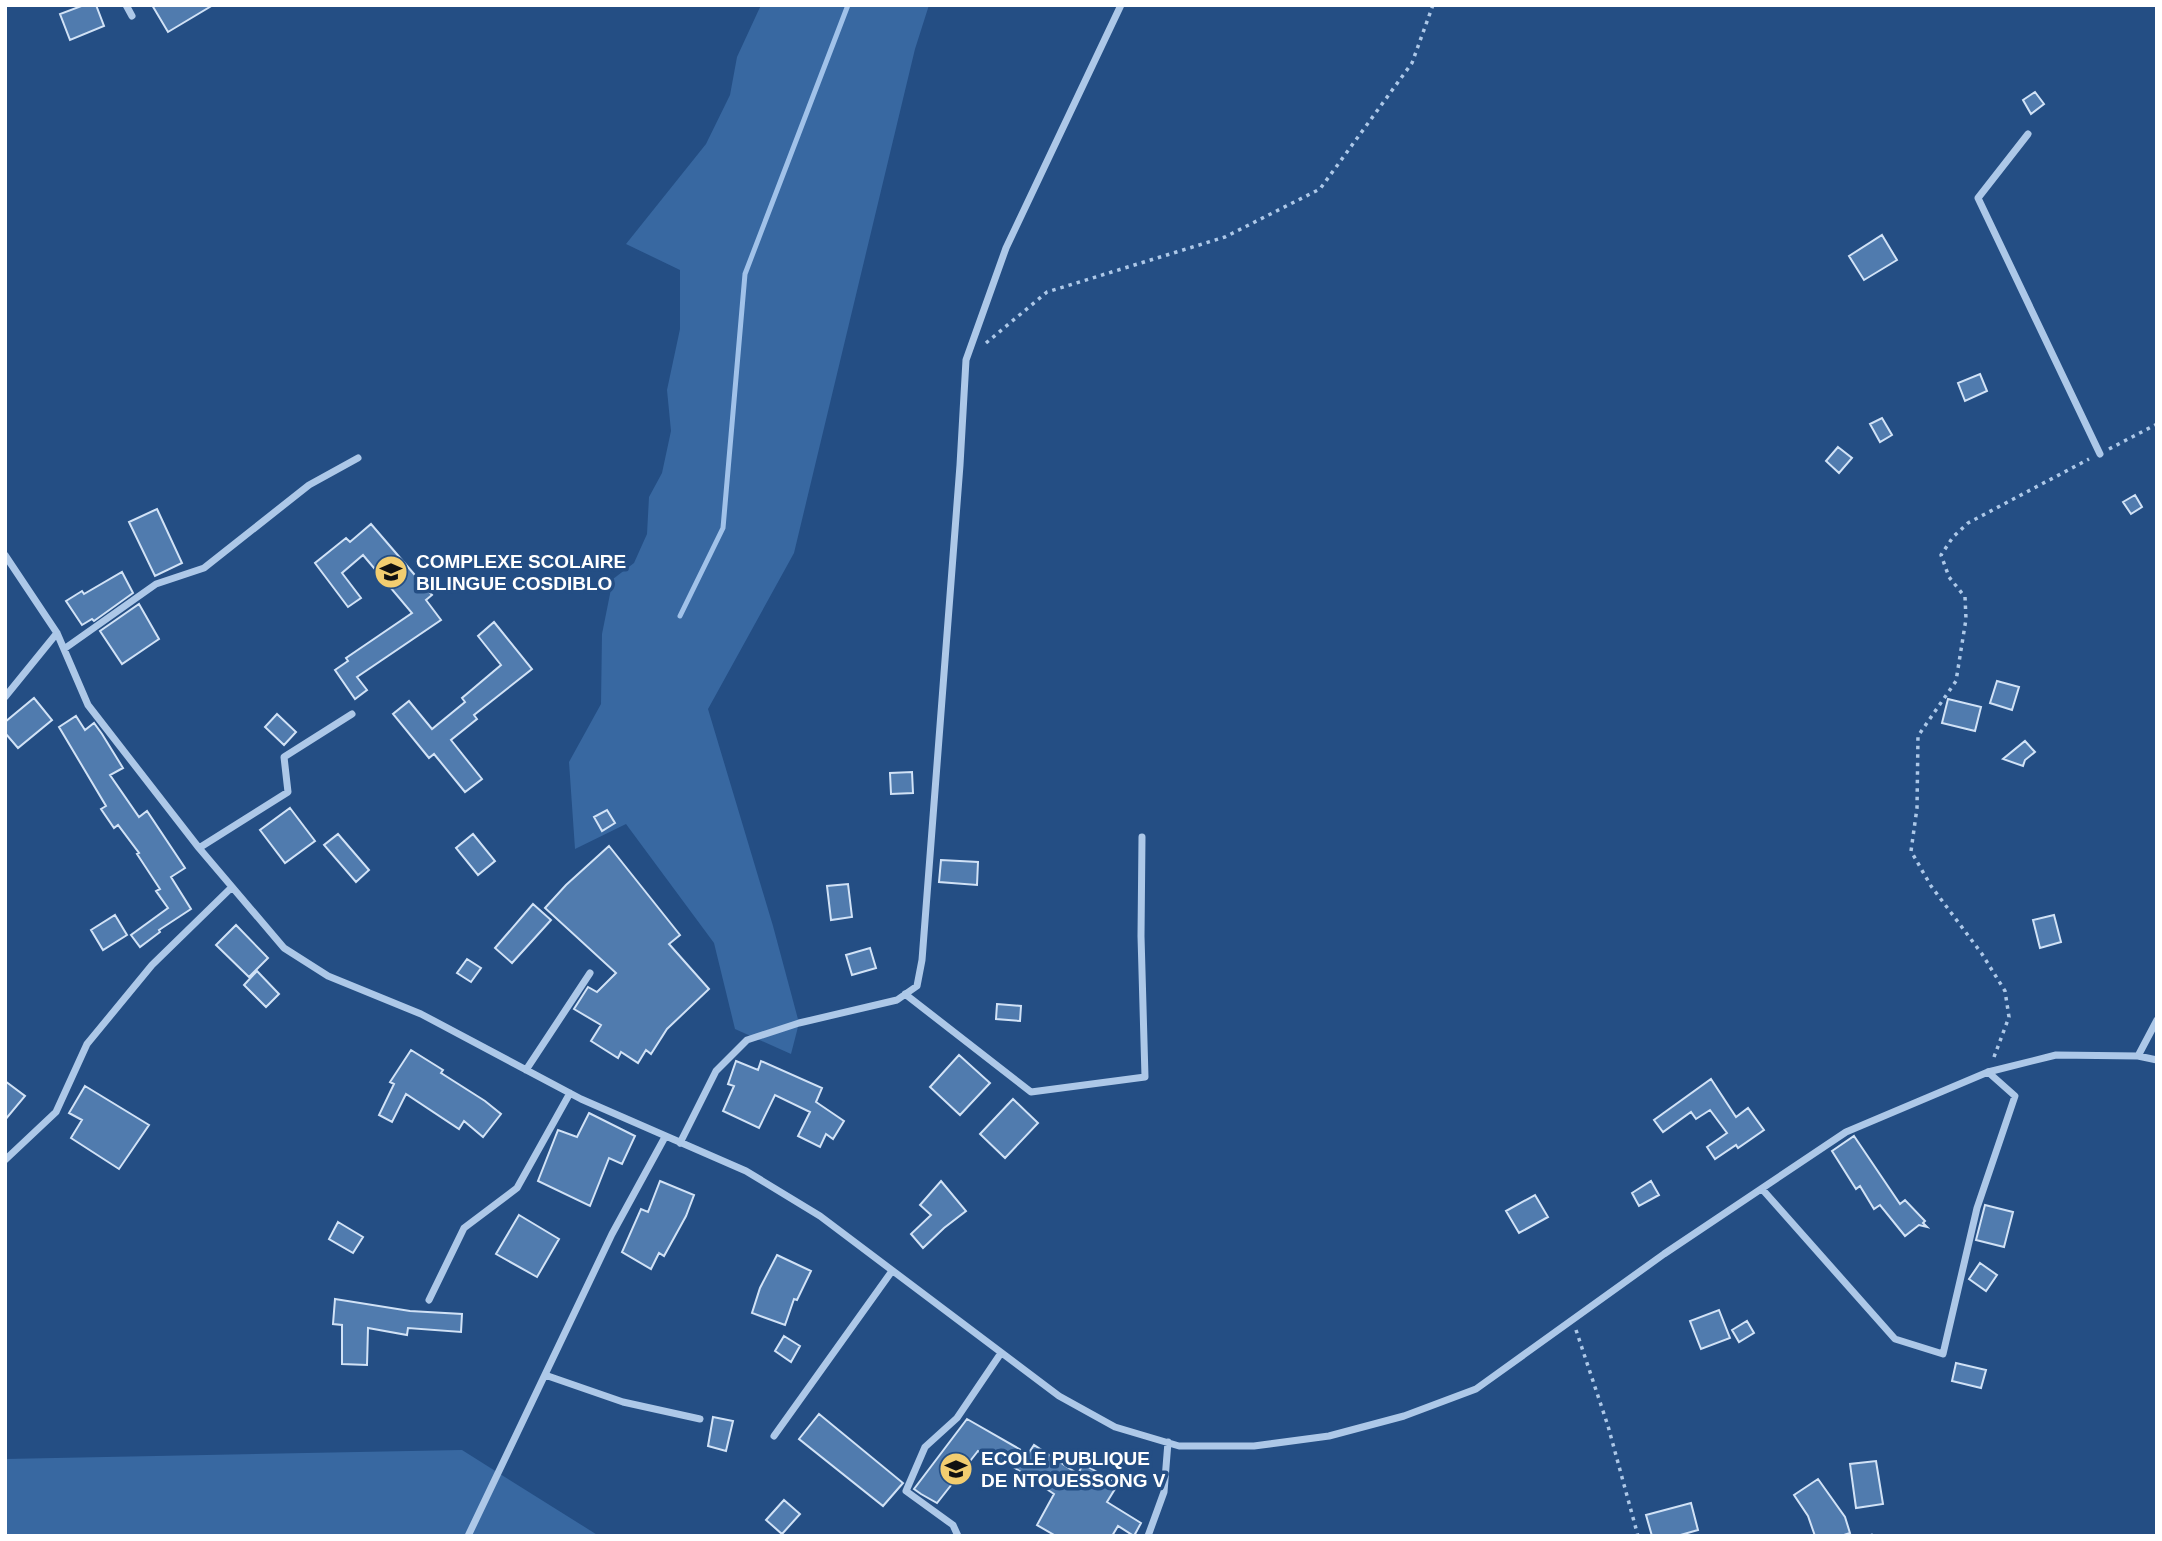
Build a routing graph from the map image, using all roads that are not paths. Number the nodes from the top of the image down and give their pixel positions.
1 (126, 5) edge
2 (1121, 5) edge
3 (132, 16) dead end
4 (2028, 134) dead end
5 (2100, 454) road end
6 (358, 458) dead end
7 (5, 555) edge
8 (57, 633) junction
9 (64, 649) junction
10 (5, 697) edge
11 (352, 714) dead end
12 (1142, 837) dead end
13 (200, 848) junction
14 (232, 887) junction
15 (590, 973) dead end
16 (905, 994) junction
17 (2157, 1020) edge
18 (2138, 1056) junction
19 (2157, 1060) edge
20 (526, 1070) junction
21 (1988, 1072) junction
22 (570, 1093) junction
23 (665, 1137) junction
24 (680, 1143) junction
25 (5, 1160) edge
26 (1762, 1189) junction
27 (892, 1271) junction
28 (429, 1300) dead end
29 (1002, 1353) junction
30 (545, 1375) junction
31 (700, 1419) dead end
32 (774, 1436) dead end
33 (1168, 1442) junction
34 (468, 1536) edge
35 (958, 1536) edge
36 (1148, 1536) edge

1 - 3 street
2 - 16 street
4 - 5 street
6 - 9 street
7 - 8 street
8 - 9 street
8 - 10 street
9 - 13 street
11 - 13 street
12 - 16 street
13 - 14 street
14 - 20 street
14 - 25 street
15 - 20 street
16 - 24 street
17 - 18 street
18 - 19 street
18 - 21 street
20 - 22 street
21 - 26 street
21 - 26 street
22 - 23 street
22 - 28 street
23 - 24 street
23 - 30 street
24 - 27 street
26 - 33 street
27 - 29 street
27 - 32 street
29 - 33 street
29 - 35 street
30 - 31 street
30 - 34 street
33 - 36 street

